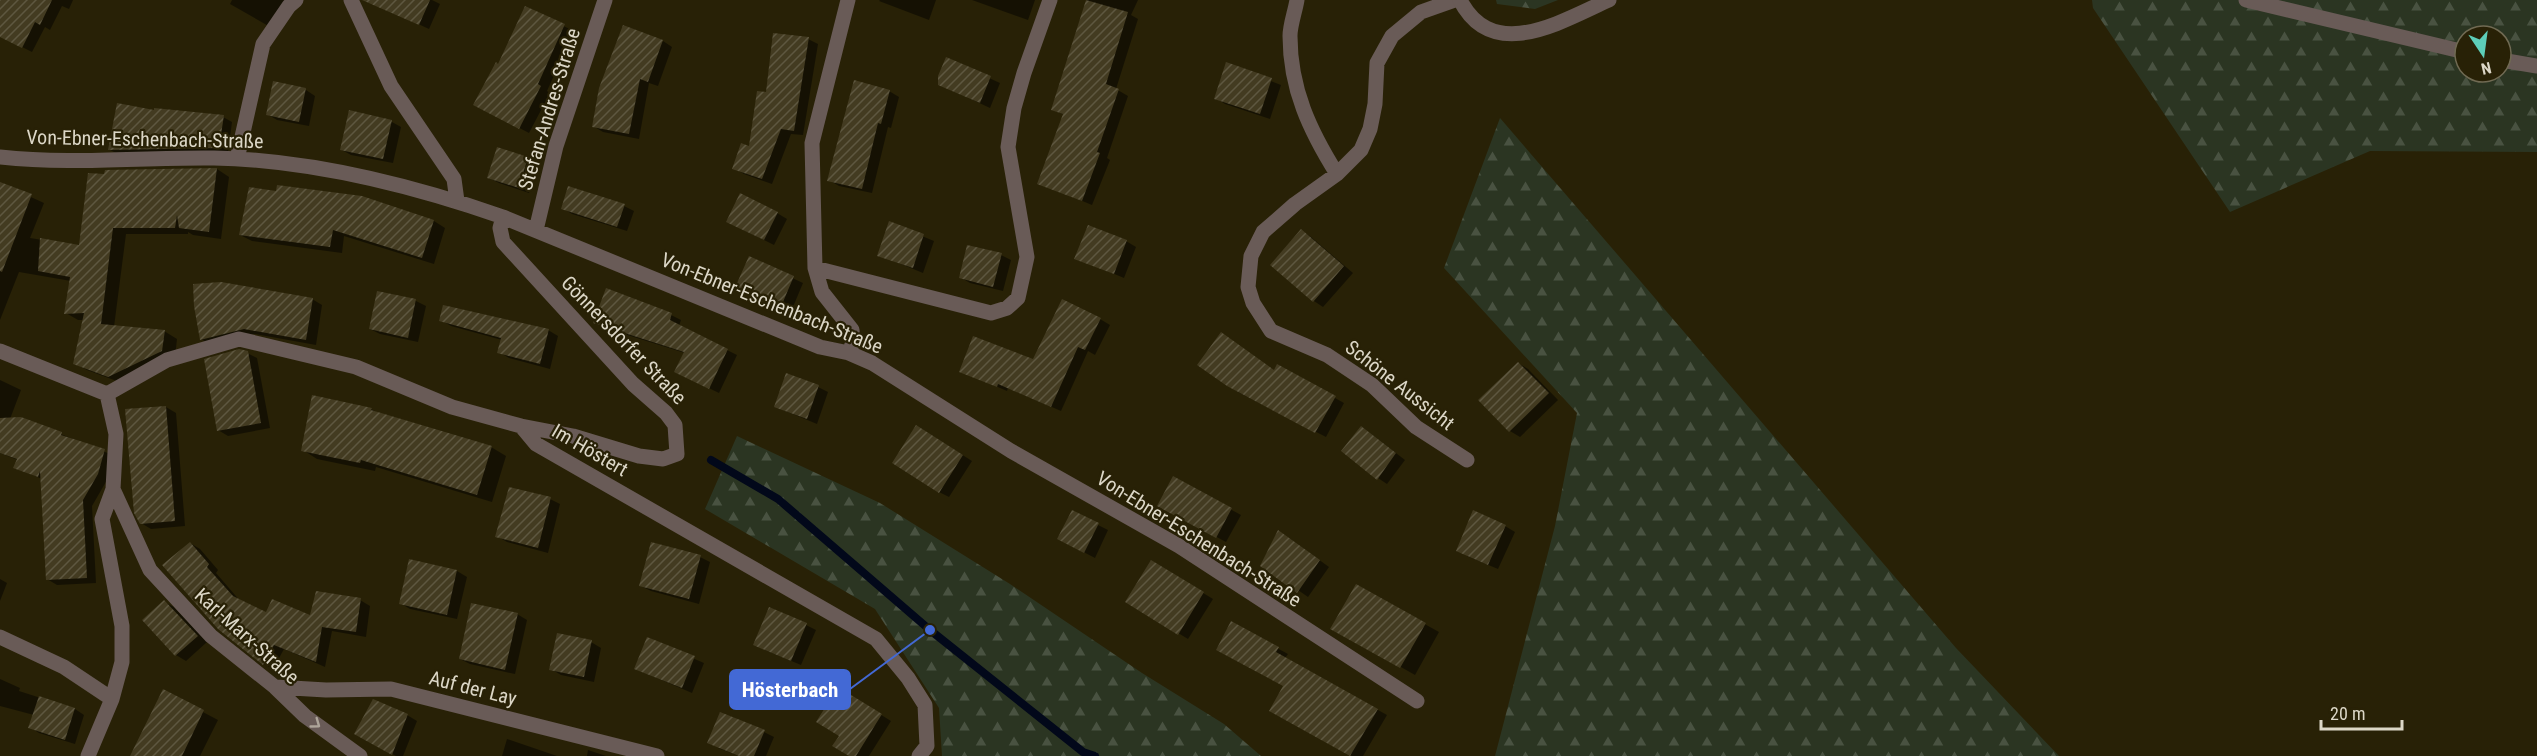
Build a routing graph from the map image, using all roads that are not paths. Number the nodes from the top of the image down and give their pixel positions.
1 (296, 0) edge
2 (351, 0) edge
3 (605, 0) edge
4 (848, 0) edge
5 (1050, 0) edge
6 (1297, 0) edge
7 (1455, 0) edge
8 (1460, 0) edge
9 (1610, 0) edge
10 (2246, 0) edge
11 (2453, 49) edge
12 (2513, 62) edge
13 (2537, 66) edge
14 (0, 157) edge
15 (237, 159) junction
16 (1337, 174) junction
17 (457, 201) junction
18 (503, 217) junction
19 (536, 230) junction
20 (814, 268) junction
21 (0, 351) edge
22 (849, 353) junction
23 (107, 394) junction
24 (521, 426) junction
25 (1467, 460) dead end
26 (113, 489) junction
27 (0, 637) edge
28 (275, 687) junction
29 (112, 699) junction
30 (1417, 701) dead end
31 (88, 756) edge
32 (360, 756) edge
33 (657, 756) edge
34 (919, 756) edge

1 - 15 street
2 - 17 street
3 - 19 street, Stefan-Andres-Straße
4 - 20 street
5 - 20 street
6 - 16 street
7 - 16 street, Schöne Aussicht
8 - 9 street
10 - 11 street
12 - 13 street
14 - 15 street, Von-Ebner-Eschenbach-Straße
15 - 17 street, Von-Ebner-Eschenbach-Straße
16 - 25 street, Schöne Aussicht
17 - 18 street, Von-Ebner-Eschenbach-Straße
18 - 19 street, Von-Ebner-Eschenbach-Straße
18 - 24 street, Gönnersdorfer Straße
19 - 22 street, Von-Ebner-Eschenbach-Straße
20 - 22 street
21 - 23 street
22 - 30 street, Von-Ebner-Eschenbach-Straße
23 - 24 street
23 - 26 street, Karl-Marx-Straße
24 - 34 street, Im Höstert
26 - 28 street, Karl-Marx-Straße
26 - 29 street
27 - 29 street
28 -> 32 street, Karl-Marx-Straße
28 - 33 street, Auf der Lay
29 - 31 street

